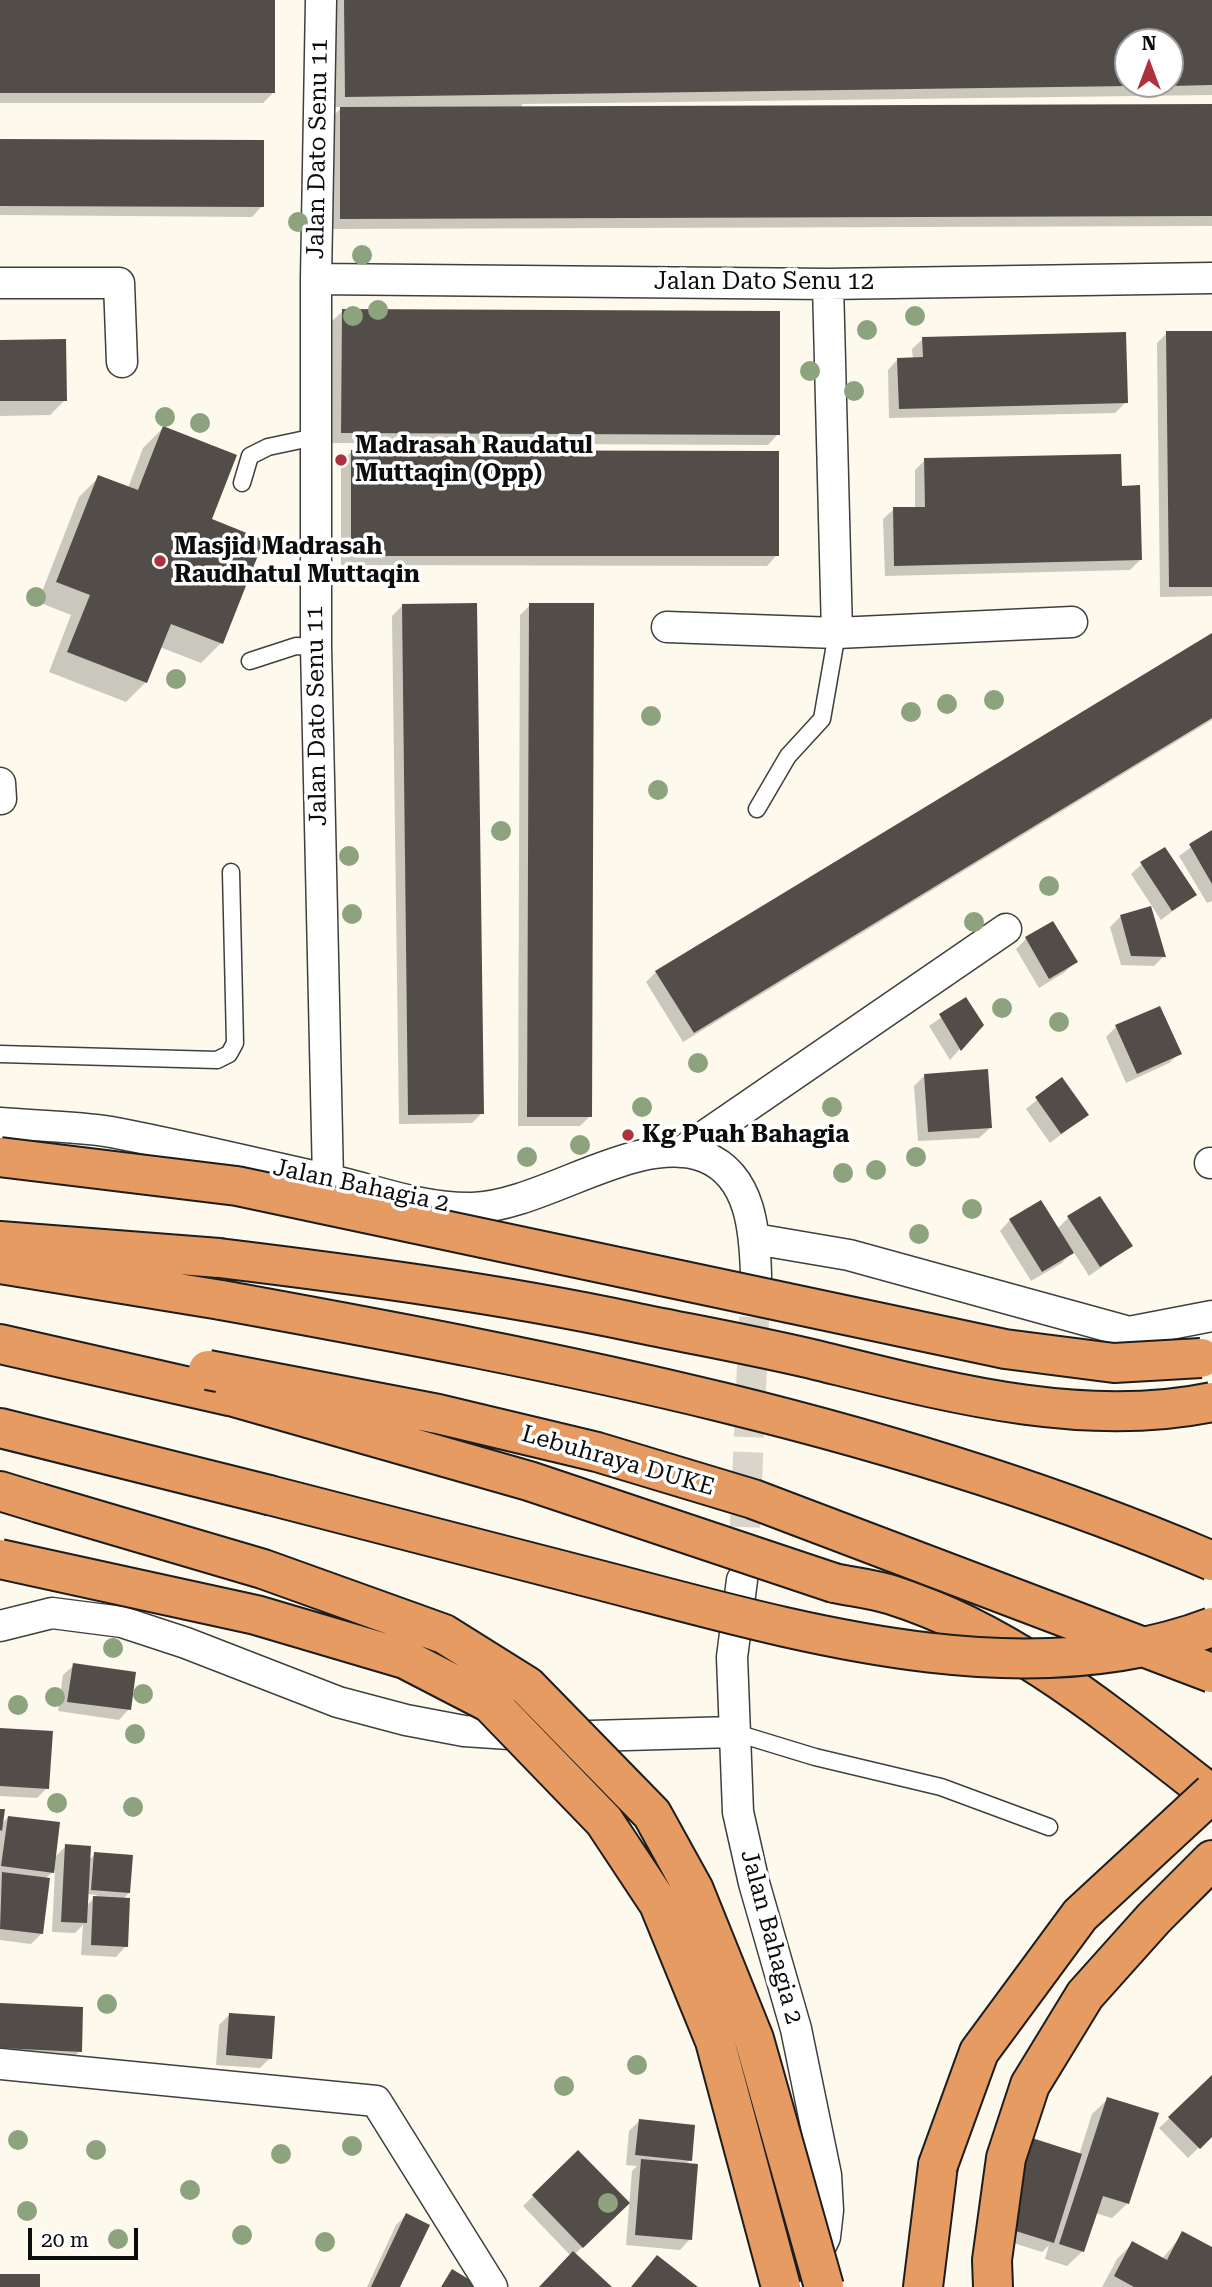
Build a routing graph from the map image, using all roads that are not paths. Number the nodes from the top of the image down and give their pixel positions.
1 (321, 0) edge
2 (1212, 278) edge
3 (316, 279) junction
4 (0, 283) edge
5 (828, 284) junction
6 (122, 362) dead end
7 (315, 437) junction
8 (242, 483) dead end
9 (1072, 622) dead end
10 (667, 627) dead end
11 (837, 633) junction
12 (316, 648) junction
13 (250, 661) dead end
14 (0, 783) edge
15 (1, 799) edge
16 (757, 809) dead end
17 (230, 872) dead end
18 (1006, 929) dead end
19 (0, 1054) edge
20 (0, 1123) edge
21 (681, 1152) junction
22 (0, 1157) edge
23 (328, 1179) junction
24 (755, 1239) junction
25 (0, 1241) edge
26 (0, 1264) edge
27 (756, 1276) tunnel mouth
28 (1212, 1316) edge
29 (0, 1330) edge
30 (0, 1344) edge
31 (1206, 1357) edge
32 (218, 1383) junction
33 (1212, 1402) edge
34 (0, 1428) edge
35 (0, 1491) edge
36 (0, 1559) edge
37 (1212, 1561) edge
38 (742, 1580) tunnel mouth
39 (0, 1626) edge
40 (1212, 1627) edge
41 (1212, 1673) edge
42 (733, 1732) junction
43 (1212, 1794) edge
44 (1049, 1826) dead end
45 (1212, 1860) edge
46 (0, 2064) edge
47 (492, 2287) edge
48 (781, 2287) edge
49 (801, 2287) edge
50 (824, 2287) edge
51 (923, 2287) edge
52 (993, 2287) edge

1 - 3 street, Jalan Dato Senu 11
2 - 5 street, Jalan Dato Senu 12
3 - 5 street, Jalan Dato Senu 12
3 - 7 street, Jalan Dato Senu 11
4 - 6 street
5 - 11 street
7 - 8 lane
7 - 12 street, Jalan Dato Senu 11
9 - 11 street
10 - 11 street
11 - 16 lane
12 - 13 lane
12 - 23 street, Jalan Dato Senu 11
14 - 15 street
17 - 19 lane
18 - 21 street
20 - 23 street, Jalan Bahagia 2
21 - 23 street, Jalan Bahagia 2
21 - 24 street, Jalan Bahagia 2
22 - 31 highway, bridge
24 - 27 street, Jalan Bahagia 2
24 - 28 street
25 - 33 highway, bridge
26 - 37 highway, bridge
29 - 32 highway, Lebuhraya DUKE
30 - 32 highway
32 - 41 highway, Lebuhraya DUKE, bridge
32 - 43 highway, bridge
34 - 40 highway, bridge
35 - 50 highway, bridge
36 - 48 highway, bridge
38 - 42 street, Jalan Bahagia 2
39 - 42 street
42 - 44 lane
42 - 49 street, Jalan Bahagia 2
43 - 51 highway, bridge
45 - 52 highway
46 - 47 street

